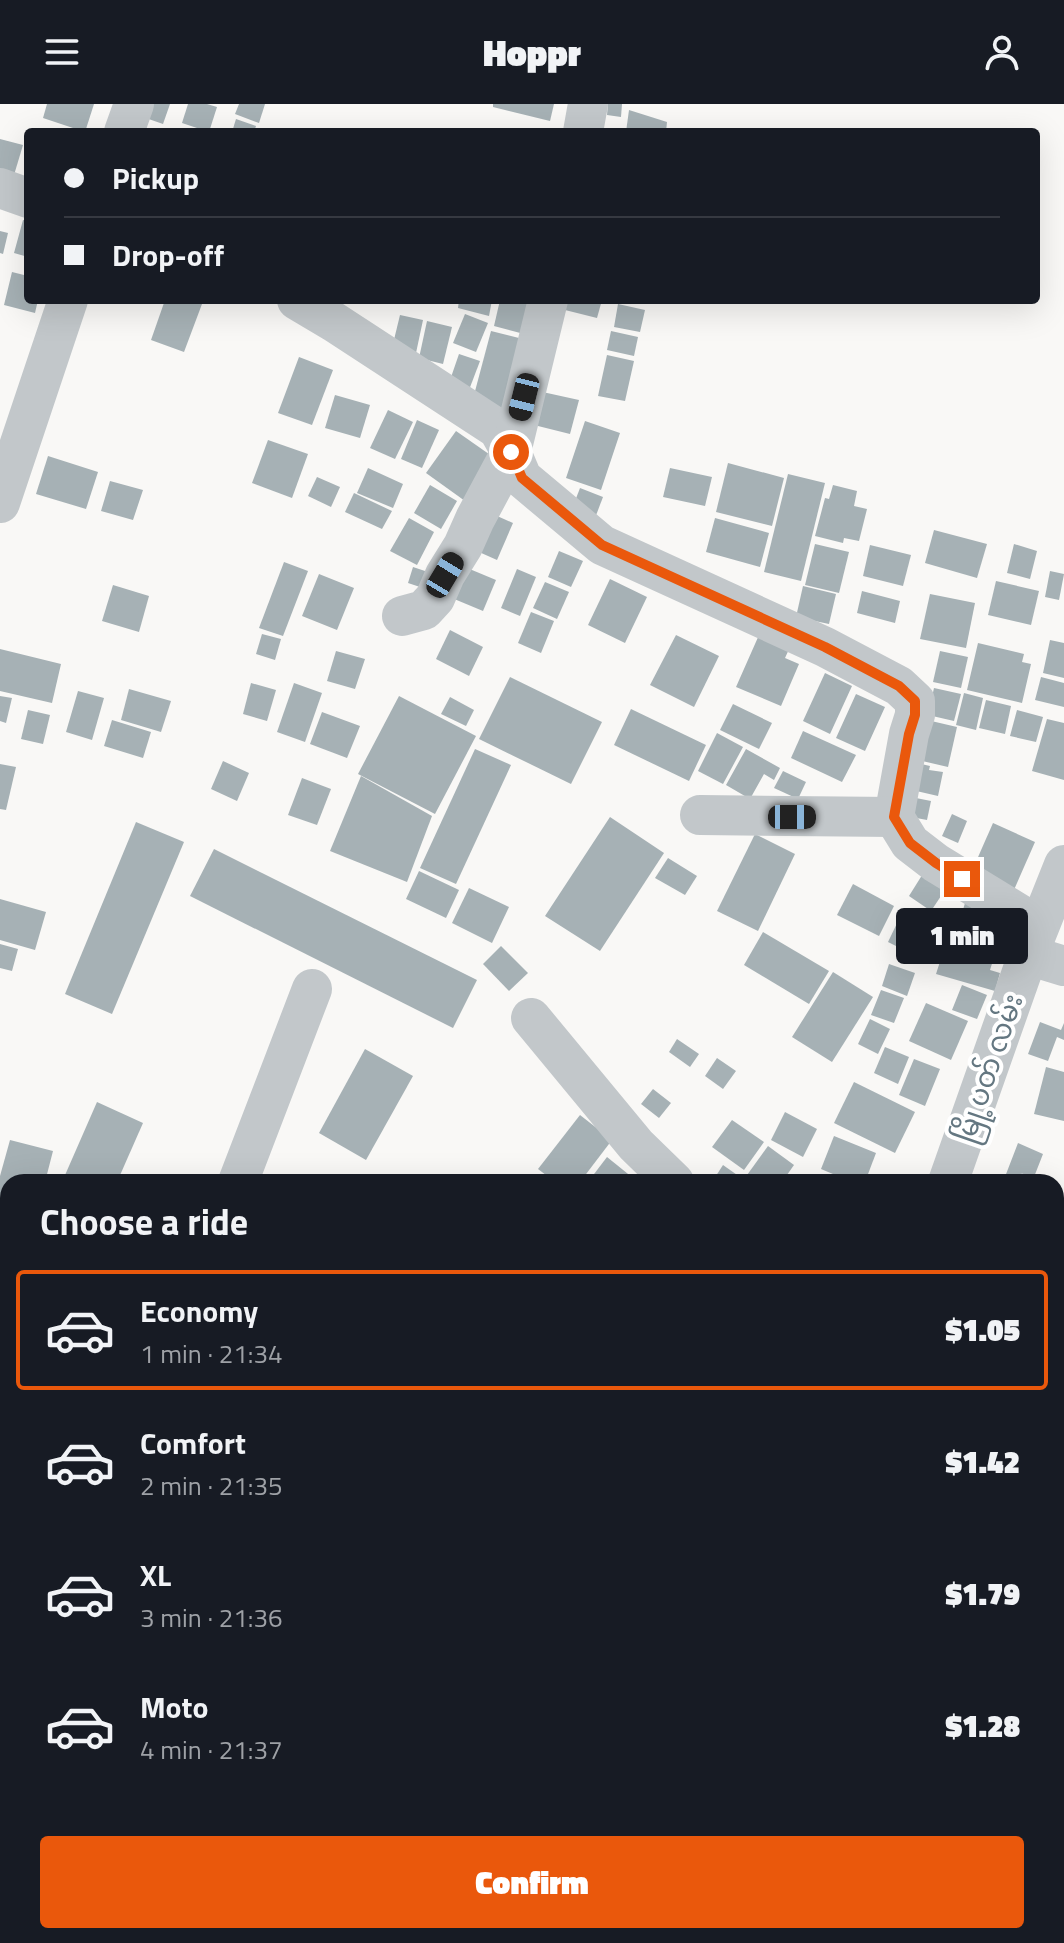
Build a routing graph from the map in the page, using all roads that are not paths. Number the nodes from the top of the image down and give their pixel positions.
1 (134, 104) edge
2 (588, 104) edge
3 (125, 128) edge
4 (584, 128) edge
5 (0, 188) edge
6 (24, 197) edge
7 (67, 304) edge
8 (304, 304) edge
9 (547, 304) edge
10 (511, 452) junction
11 (0, 503) edge
12 (402, 616) dead end
13 (700, 815) dead end
14 (894, 817) junction
15 (1064, 865) edge
16 (1044, 949) edge
17 (312, 989) dead end
18 (531, 1018) dead end
19 (241, 1174) edge
20 (666, 1174) edge
21 (951, 1174) edge

1 - 3 street
2 - 4 street
5 - 6 street
7 - 11 street
8 - 10 street
9 - 10 street
10 - 12 street
10 - 14 street
13 - 14 street
14 - 16 street
15 - 16 street, မြို့ပတ် လမ်း
16 - 21 street, မြို့ပတ် လမ်း
17 - 19 street
18 - 20 street

